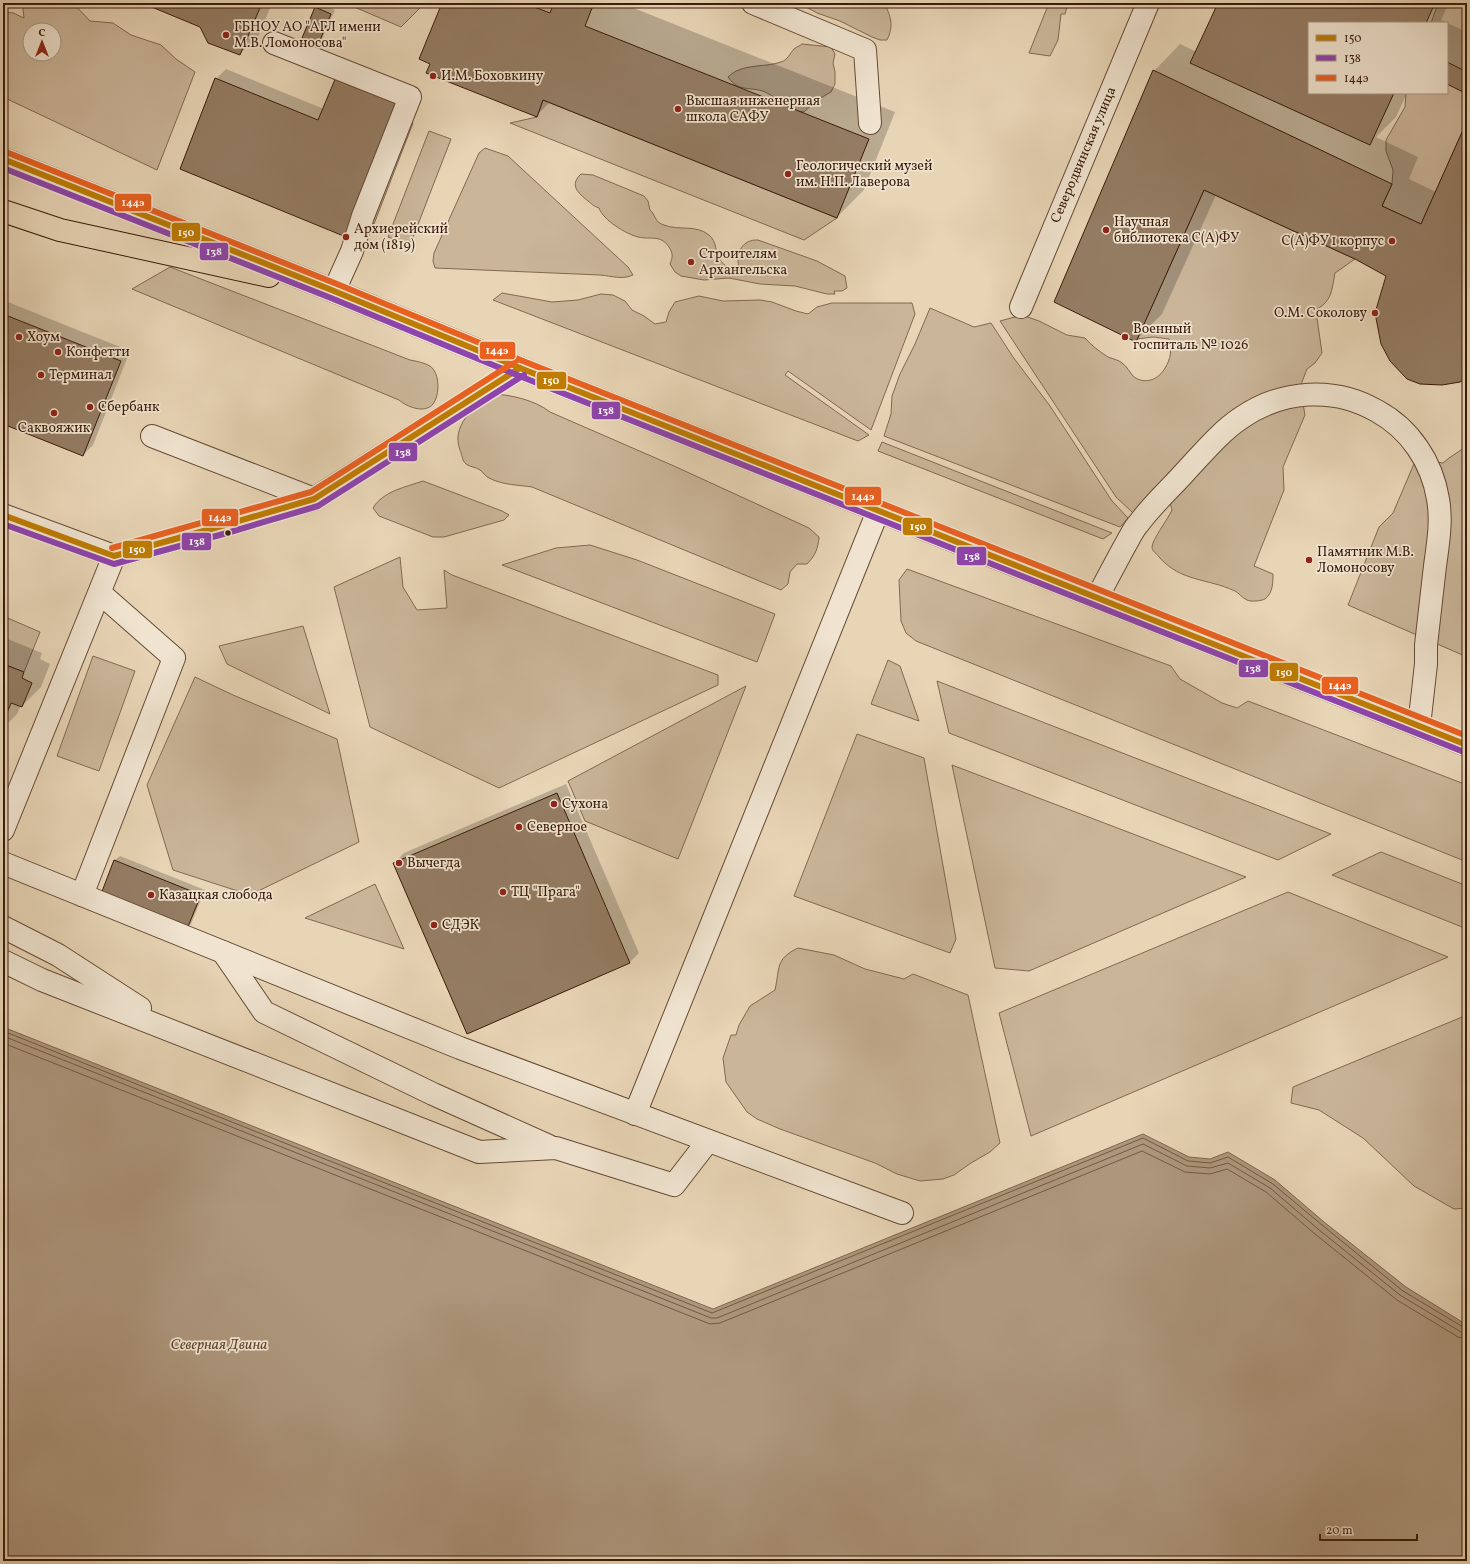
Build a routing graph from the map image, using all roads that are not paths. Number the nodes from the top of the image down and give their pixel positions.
1 (753, 3) edge
2 (1148, 3) edge
3 (274, 43) dead end
4 (870, 123) dead end
5 (3, 159) edge
6 (3, 211) edge
7 (334, 291) junction
8 (1021, 307) dead end
9 (520, 368) junction
10 (152, 436) dead end
11 (314, 499) junction
12 (878, 511) junction
13 (3, 515) edge
14 (114, 556) junction
15 (100, 593) junction
16 (1097, 598) junction
17 (1419, 726) junction
18 (1467, 745) edge
19 (3, 830) edge
20 (3, 864) edge
21 (82, 895) junction
22 (3, 927) edge
23 (223, 952) junction
24 (3, 961) edge
25 (182, 1035) junction
26 (635, 1114) junction
27 (708, 1141) junction
28 (556, 1148) junction
29 (902, 1212) dead end

1 - 4 street
2 - 8 street, Северодвинская улица
3 - 7 street
5 - 7 main road
6 - 7 main road
7 - 9 main road
9 - 11 street
9 - 12 main road
10 - 11 street
11 - 14 street
12 - 16 main road
12 - 26 street
13 - 14 street
14 - 15 street
15 - 19 street
15 - 21 street
16 - 17 main road
16 - 17 street
17 - 18 main road
20 - 21 street
21 - 23 street
22 - 25 street
23 - 26 street
23 - 28 street
24 - 25 street
25 - 28 street
26 - 27 street
27 - 28 street
27 - 29 street

